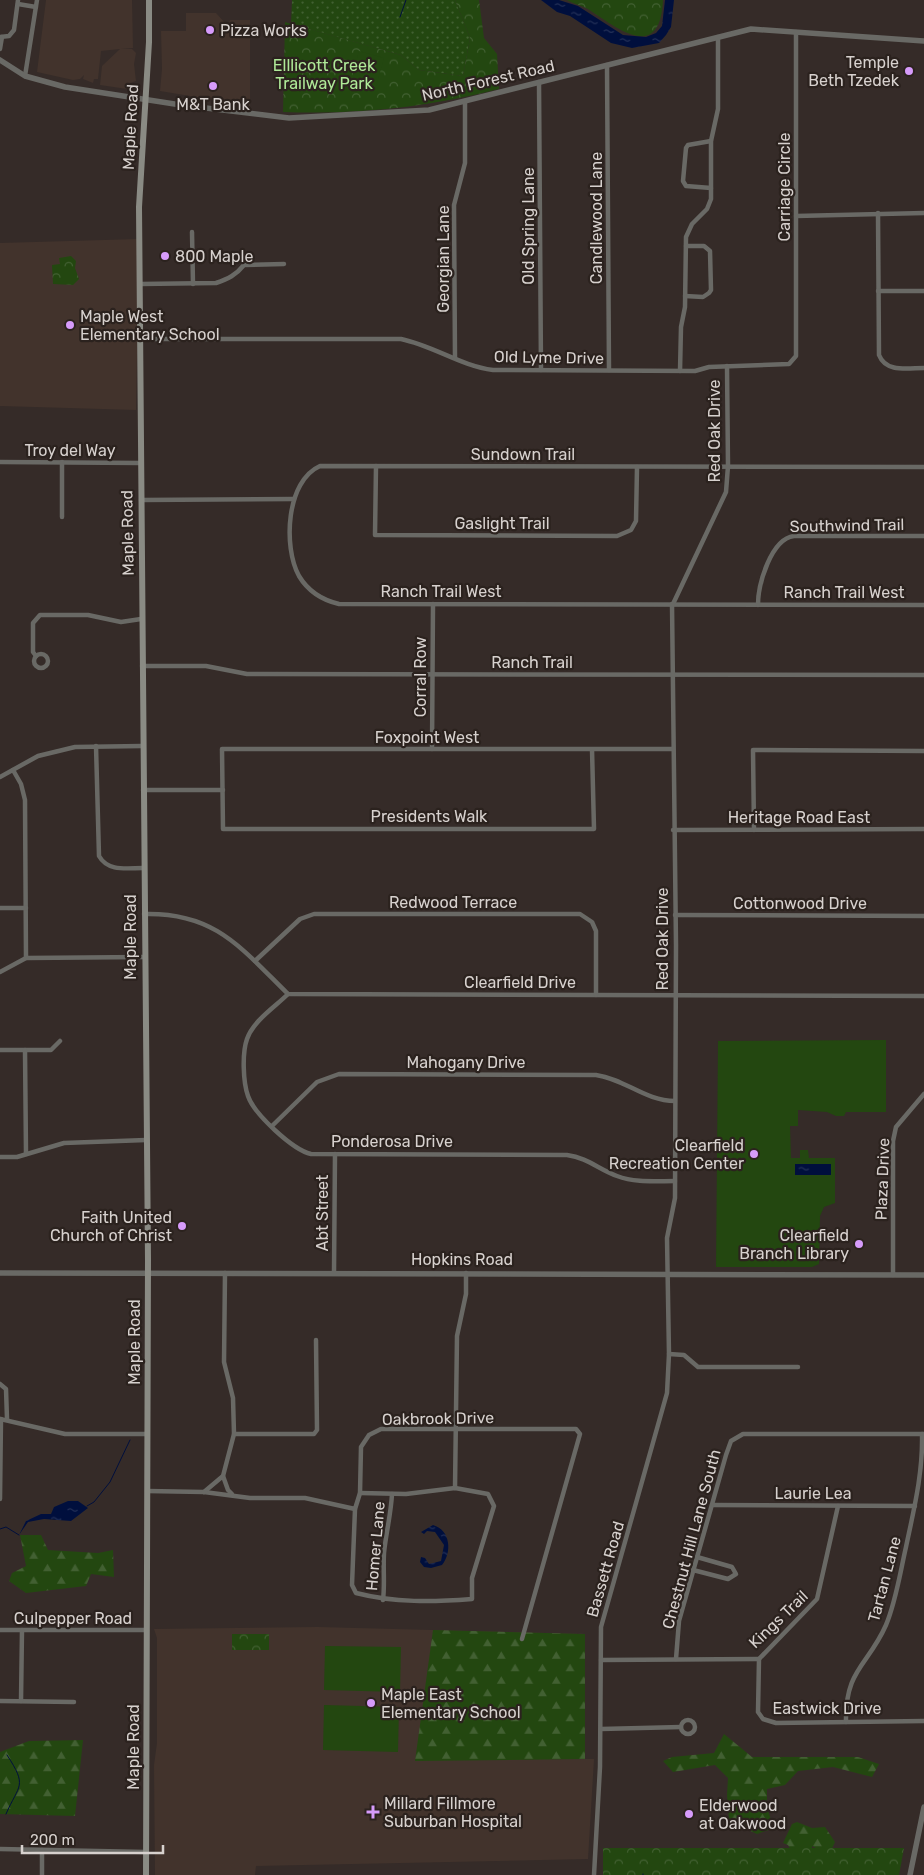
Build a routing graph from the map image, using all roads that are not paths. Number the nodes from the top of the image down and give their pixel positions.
1 (37, 0) edge
2 (149, 0) edge
3 (18, 2) edge
4 (36, 7) junction
5 (796, 32) junction
6 (1, 37) edge
7 (718, 38) junction
8 (924, 41) edge
9 (0, 49) edge
10 (0, 60) edge
11 (607, 65) junction
12 (25, 76) junction
13 (539, 82) junction
14 (146, 100) junction
15 (464, 102) junction
16 (711, 142) junction
17 (711, 188) junction
18 (878, 213) junction
19 (924, 213) edge
20 (796, 216) junction
21 (192, 232) dead end
22 (686, 246) junction
23 (284, 264) dead end
24 (140, 284) junction
25 (194, 284) junction
26 (878, 291) junction
27 (924, 291) edge
28 (685, 296) junction
29 (139, 339) junction
30 (796, 342) joint
31 (455, 358) junction
32 (727, 366) junction
33 (924, 368) edge
34 (541, 370) junction
35 (609, 370) junction
36 (680, 371) junction
37 (0, 462) edge
38 (62, 462) junction
39 (140, 462) junction
40 (376, 466) junction
41 (728, 466) junction
42 (637, 467) junction
43 (924, 467) edge
44 (294, 499) junction
45 (140, 500) junction
46 (62, 516) dead end
47 (924, 536) edge
48 (433, 604) junction
49 (673, 604) junction
50 (758, 604) junction
51 (924, 605) edge
52 (141, 620) junction
53 (36, 656) dead end
54 (142, 666) junction
55 (432, 674) junction
56 (673, 675) junction
57 (924, 675) edge
58 (96, 746) junction
59 (142, 746) junction
60 (432, 749) junction
61 (592, 749) junction
62 (673, 749) junction
63 (924, 750) edge
64 (13, 770) junction
65 (0, 777) edge
66 (143, 790) junction
67 (223, 790) junction
68 (673, 830) junction
69 (754, 830) junction
70 (924, 830) edge
71 (143, 868) junction
72 (0, 908) edge
73 (26, 908) junction
74 (144, 914) junction
75 (675, 915) junction
76 (924, 916) edge
77 (26, 958) junction
78 (144, 958) junction
79 (255, 961) junction
80 (0, 972) edge
81 (288, 994) junction
82 (596, 995) junction
83 (675, 995) junction
84 (924, 996) edge
85 (60, 1040) dead end
86 (0, 1050) edge
87 (25, 1050) junction
88 (924, 1094) edge
89 (675, 1101) junction
90 (272, 1126) junction
91 (146, 1140) junction
92 (26, 1154) junction
93 (335, 1154) junction
94 (0, 1157) edge
95 (675, 1181) junction
96 (148, 1272) junction
97 (334, 1272) junction
98 (0, 1273) edge
99 (225, 1273) junction
100 (466, 1273) junction
101 (668, 1274) junction
102 (893, 1275) junction
103 (924, 1275) edge
104 (316, 1340) dead end
105 (669, 1354) junction
106 (798, 1366) dead end
107 (0, 1384) edge
108 (0, 1419) edge
109 (7, 1419) junction
110 (456, 1429) junction
111 (147, 1434) junction
112 (234, 1434) junction
113 (923, 1434) edge
114 (222, 1476) junction
115 (455, 1488) junction
116 (147, 1491) junction
117 (204, 1492) junction
118 (360, 1493) junction
119 (392, 1494) junction
120 (233, 1495) junction
121 (0, 1499) edge
122 (712, 1505) junction
123 (838, 1506) junction
124 (915, 1506) junction
125 (355, 1509) junction
126 (697, 1557) junction
127 (693, 1570) junction
128 (383, 1600) junction
129 (0, 1630) edge
130 (22, 1630) junction
131 (146, 1630) junction
132 (522, 1639) dead end
133 (676, 1659) junction
134 (759, 1659) junction
135 (601, 1660) junction
136 (0, 1702) edge
137 (21, 1702) junction
138 (74, 1702) dead end
139 (924, 1721) edge
140 (846, 1722) junction
141 (681, 1727) dead end
142 (601, 1729) junction
143 (924, 1807) edge
144 (0, 1849) edge
145 (42, 1850) junction
146 (146, 1852) junction
147 (42, 1875) edge
148 (146, 1875) edge
149 (594, 1875) edge
150 (910, 1875) edge

1 - 4 street
2 - 14 main road, Maple Road
3 - 4 street
3 - 6 street
4 - 12 street
5 - 7 street, North Forest Road
5 - 8 street, North Forest Road
5 - 20 street, Carriage Circle
6 - 9 street
7 - 11 street, North Forest Road
7 - 16 street
10 - 12 street, North Forest Road
11 - 13 street, North Forest Road
11 - 35 street, Candlewood Lane
12 - 14 street, North Forest Road
13 - 15 street, North Forest Road
13 - 34 street, Old Spring Lane
14 - 15 street, North Forest Road
14 - 24 main road, Maple Road
15 - 31 street, Georgian Lane
16 - 17 street
16 - 17 street
17 - 22 street
18 - 19 street
18 - 20 street
18 - 26 street
20 - 30 street, Carriage Circle
21 - 25 street
22 - 28 street
22 - 28 street
23 - 25 street
24 - 25 street
24 - 29 main road, Maple Road
26 - 27 street
26 - 33 street
28 - 36 street
29 - 31 street, Old Lyme Drive
29 - 39 main road, Maple Road
30 - 32 street, Old Lyme Drive
31 - 34 street, Old Lyme Drive
32 - 36 street, Old Lyme Drive
32 - 41 street, Red Oak Drive
34 - 35 street, Old Lyme Drive
35 - 36 street, Old Lyme Drive
37 - 38 street, Troy del Way
38 - 39 street, Troy del Way
38 - 46 street
39 - 45 main road, Maple Road
40 - 42 street, Sundown Trail
40 - 42 street, Gaslight Trail
40 - 44 street, Sundown Trail
41 - 42 street, Sundown Trail
41 - 43 street, Sundown Trail
41 - 49 street, Red Oak Drive
44 - 45 street
44 - 48 street, Ranch Trail West
45 - 52 main road, Maple Road
47 - 50 street, Southwind Trail
48 - 49 street, Ranch Trail West
48 - 55 street, Corral Row
49 - 50 street, Ranch Trail West
49 - 56 street, Red Oak Drive
50 - 51 street, Ranch Trail West
52 - 53 street
52 - 54 main road, Maple Road
54 - 55 street, Ranch Trail
54 - 59 main road, Maple Road
55 - 56 street, Ranch Trail
55 - 60 street, Corral Row
56 - 57 street, Ranch Trail
56 - 62 street, Red Oak Drive
58 - 59 street
58 - 64 street
58 - 71 street
59 - 66 main road, Maple Road
60 - 61 street, Foxpoint West
60 - 67 street, Foxpoint West
61 - 62 street, Foxpoint West
61 - 67 street, Presidents Walk
62 - 68 street, Red Oak Drive
63 - 69 street
64 - 65 street
64 - 73 street
66 - 67 street
66 - 71 main road, Maple Road
68 - 69 street, Heritage Road East
68 - 75 street, Red Oak Drive
69 - 70 street, Heritage Road East
71 - 74 main road, Maple Road
72 - 73 street
73 - 77 street
74 - 78 main road, Maple Road
74 - 79 street
75 - 76 street, Cottonwood Drive
75 - 83 street, Red Oak Drive
77 - 78 street
77 - 80 street
78 - 91 main road, Maple Road
79 - 81 street
79 - 82 street, Redwood Terrace
81 - 82 street, Clearfield Drive
81 - 90 street, Ponderosa Drive
82 - 83 street, Clearfield Drive
83 - 84 street, Clearfield Drive
83 - 89 street, Red Oak Drive
85 - 87 street
86 - 87 street
87 - 92 street
88 - 102 street, Plaza Drive
89 - 90 street, Mahogany Drive
89 - 95 street, Red Oak Drive
90 - 93 street, Ponderosa Drive
91 - 92 street
91 - 96 main road, Maple Road
92 - 94 street
93 - 95 street, Ponderosa Drive
93 - 97 street, Abt Street
95 - 101 street, Red Oak Drive
96 - 98 street, Hopkins Road
96 - 99 street, Hopkins Road
96 - 111 main road, Maple Road
97 - 99 street, Hopkins Road
97 - 100 street, Hopkins Road
99 - 112 street
100 - 101 street, Hopkins Road
100 - 110 street
101 - 102 street, Hopkins Road
101 - 105 street, Bassett Road
102 - 103 street, Hopkins Road
104 - 112 street
105 - 106 street
105 - 135 street, Bassett Road
107 - 109 street
108 - 109 street
108 - 121 street
109 - 111 street
110 - 115 street
110 - 118 street, Oakbrook Drive
110 - 132 street, Oakbrook Drive
111 - 116 main road, Maple Road
112 - 114 street
113 - 122 street, Chestnut Hill Lane South
113 - 124 street, Tartan Lane
114 - 117 street
114 - 120 street
115 - 119 street
115 - 128 street, Oakbrook Drive
116 - 117 street
116 - 131 main road, Maple Road
117 - 120 street
118 - 119 street
118 - 125 street, Oakbrook Drive
119 - 128 street, Homer Lane
120 - 125 street
122 - 123 street, Laurie Lea
122 - 126 street, Chestnut Hill Lane South
123 - 124 street, Laurie Lea
123 - 134 street, Kings Trail
124 - 140 street, Tartan Lane
125 - 128 street, Oakbrook Drive
126 - 127 street, Chestnut Hill Lane South
126 - 127 street
127 - 133 street, Chestnut Hill Lane South
129 - 130 street, Culpepper Road
130 - 131 street, Culpepper Road
130 - 137 street
131 - 146 main road, Maple Road
133 - 134 street, Kings Trail
133 - 135 street, Kings Trail
134 - 140 street, Eastwick Drive
135 - 142 street, Bassett Road
136 - 137 street
137 - 138 street
139 - 140 street, Eastwick Drive
141 - 142 street
142 - 149 street, Bassett Road
143 - 150 street
144 - 145 street
145 - 146 street
145 - 147 street
146 - 148 main road, Maple Road

